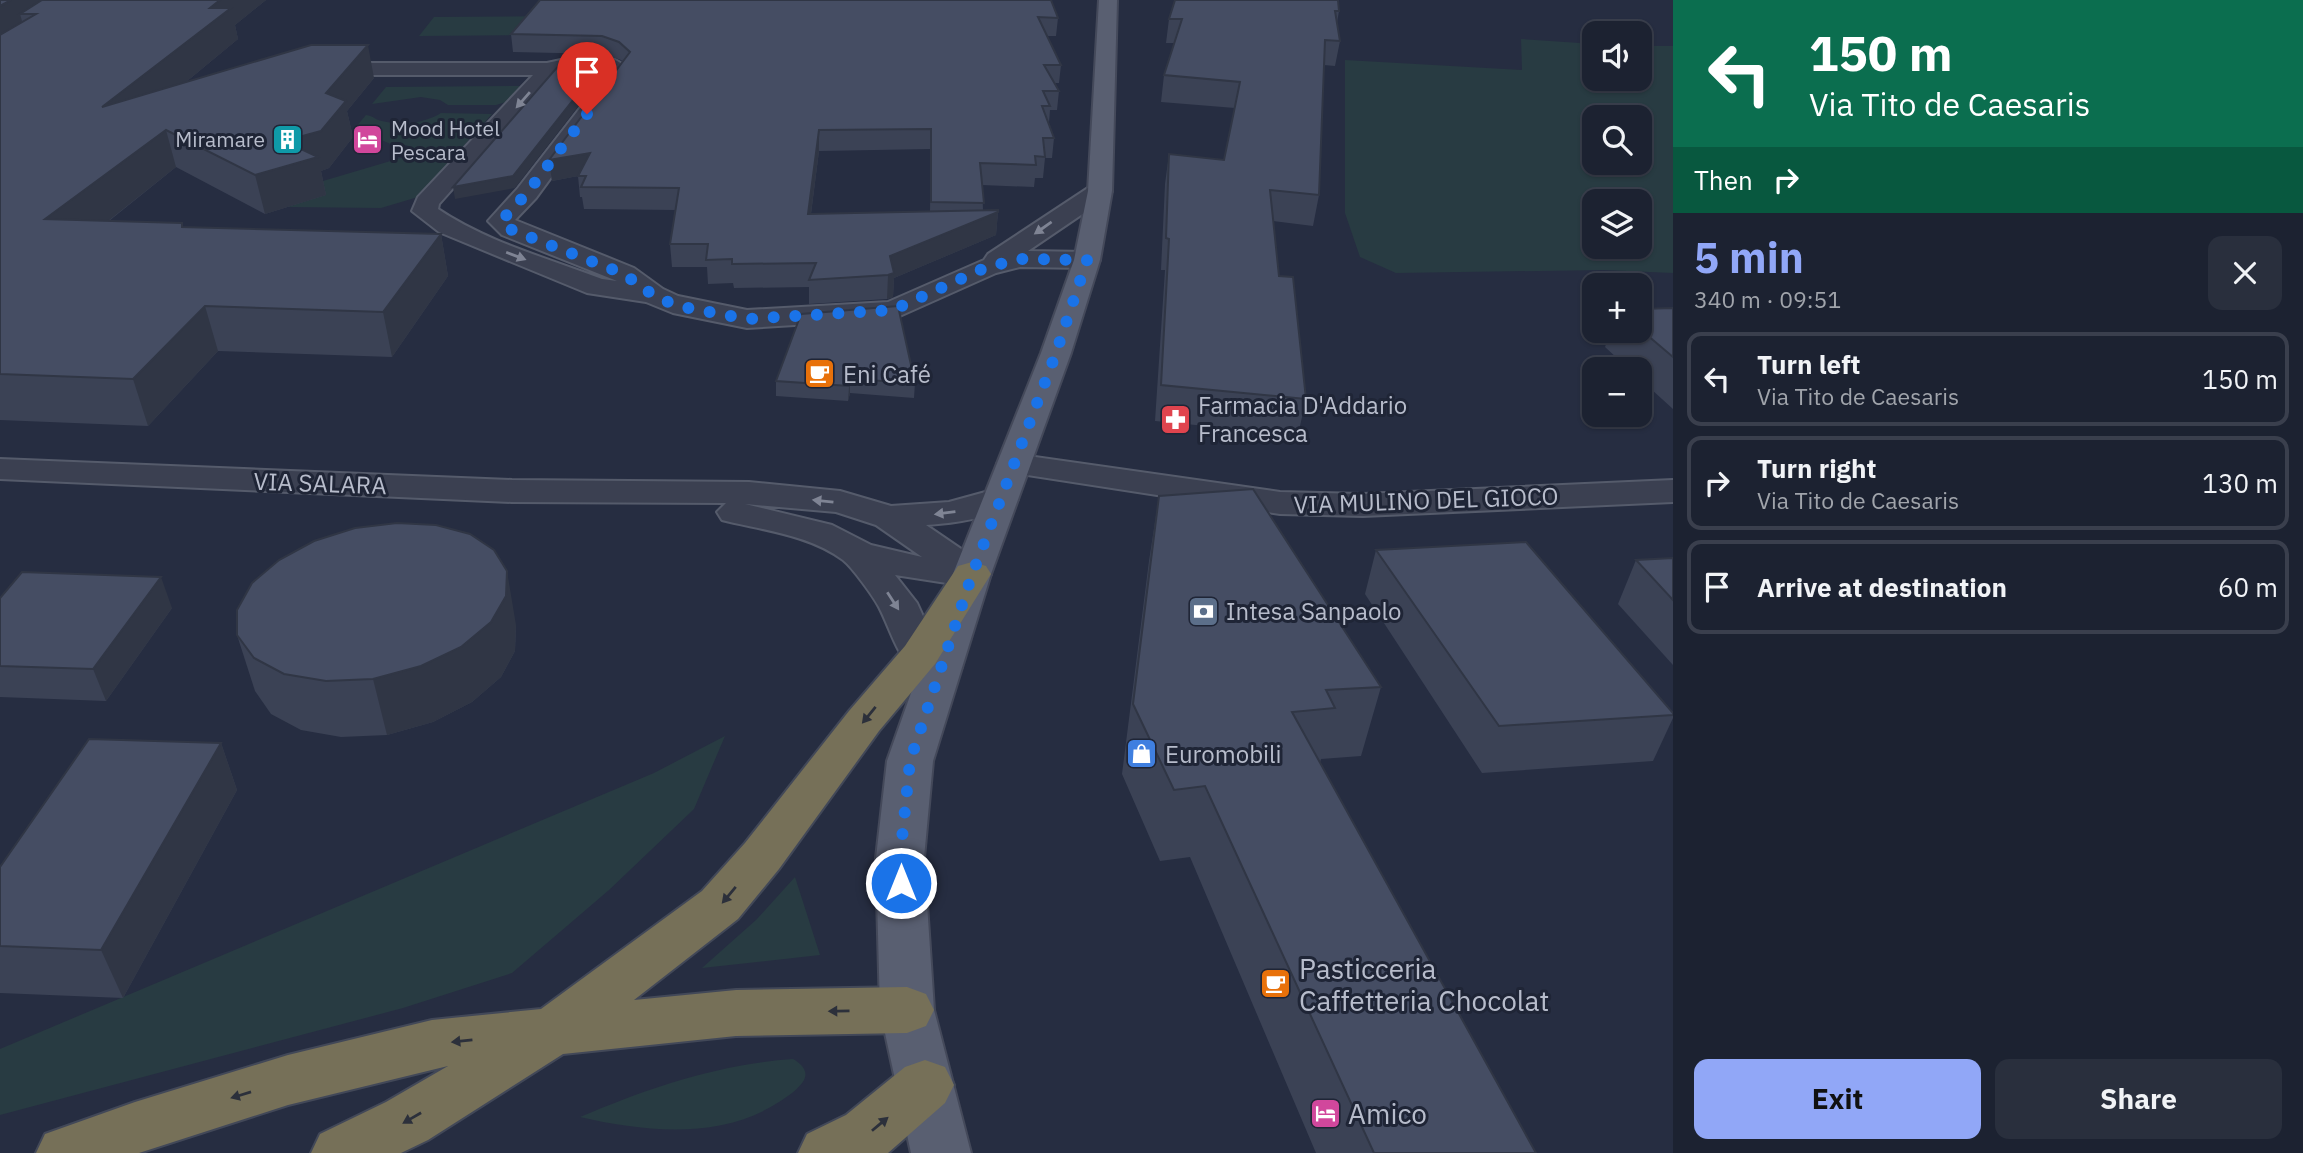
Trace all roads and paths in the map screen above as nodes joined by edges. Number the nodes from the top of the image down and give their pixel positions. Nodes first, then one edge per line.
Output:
1 (1108, 0) edge
2 (550, 69) junction
3 (300, 70) edge
4 (1100, 191) junction
5 (431, 216) junction
6 (513, 218) junction
7 (481, 242) junction
8 (1087, 260) junction
9 (987, 267) junction
10 (653, 295) junction
11 (1014, 464) junction
12 (0, 469) edge
13 (1673, 491) edge
14 (640, 493) junction
15 (1000, 499) junction
16 (889, 517) junction
17 (858, 553) junction
18 (972, 575) junction
19 (930, 661) junction
20 (907, 1010) junction
21 (554, 1031) junction
22 (925, 1085) junction
23 (66, 1153) edge
24 (341, 1153) edge
25 (828, 1153) edge
26 (941, 1153) edge

1 - 4 main road
2 - 3 street
2 -> 5 street
2 - 6 street
4 - 8 main road
4 -> 9 street
5 - 6 street
5 - 7 street
6 - 7 street
6 - 10 street
7 -> 10 street
8 - 9 street
8 - 11 main road
9 - 10 street
11 - 13 street, VIA MULINO DEL GIOCO
11 - 15 main road
12 - 14 street, VIA SALARA
16 -> 14 street, VIA SALARA
14 - 17 street, VIA SALARA
15 -> 16 street, VIA SALARA
15 - 18 main road
16 - 18 street, VIA SALARA
17 - 18 street, VIA SALARA
17 -> 19 street, VIA SALARA
18 - 19 main road
19 - 20 main road
19 -> 21 highway
20 -> 21 highway
20 - 22 main road
21 -> 23 highway
21 -> 24 highway
25 -> 22 highway
22 - 26 main road

